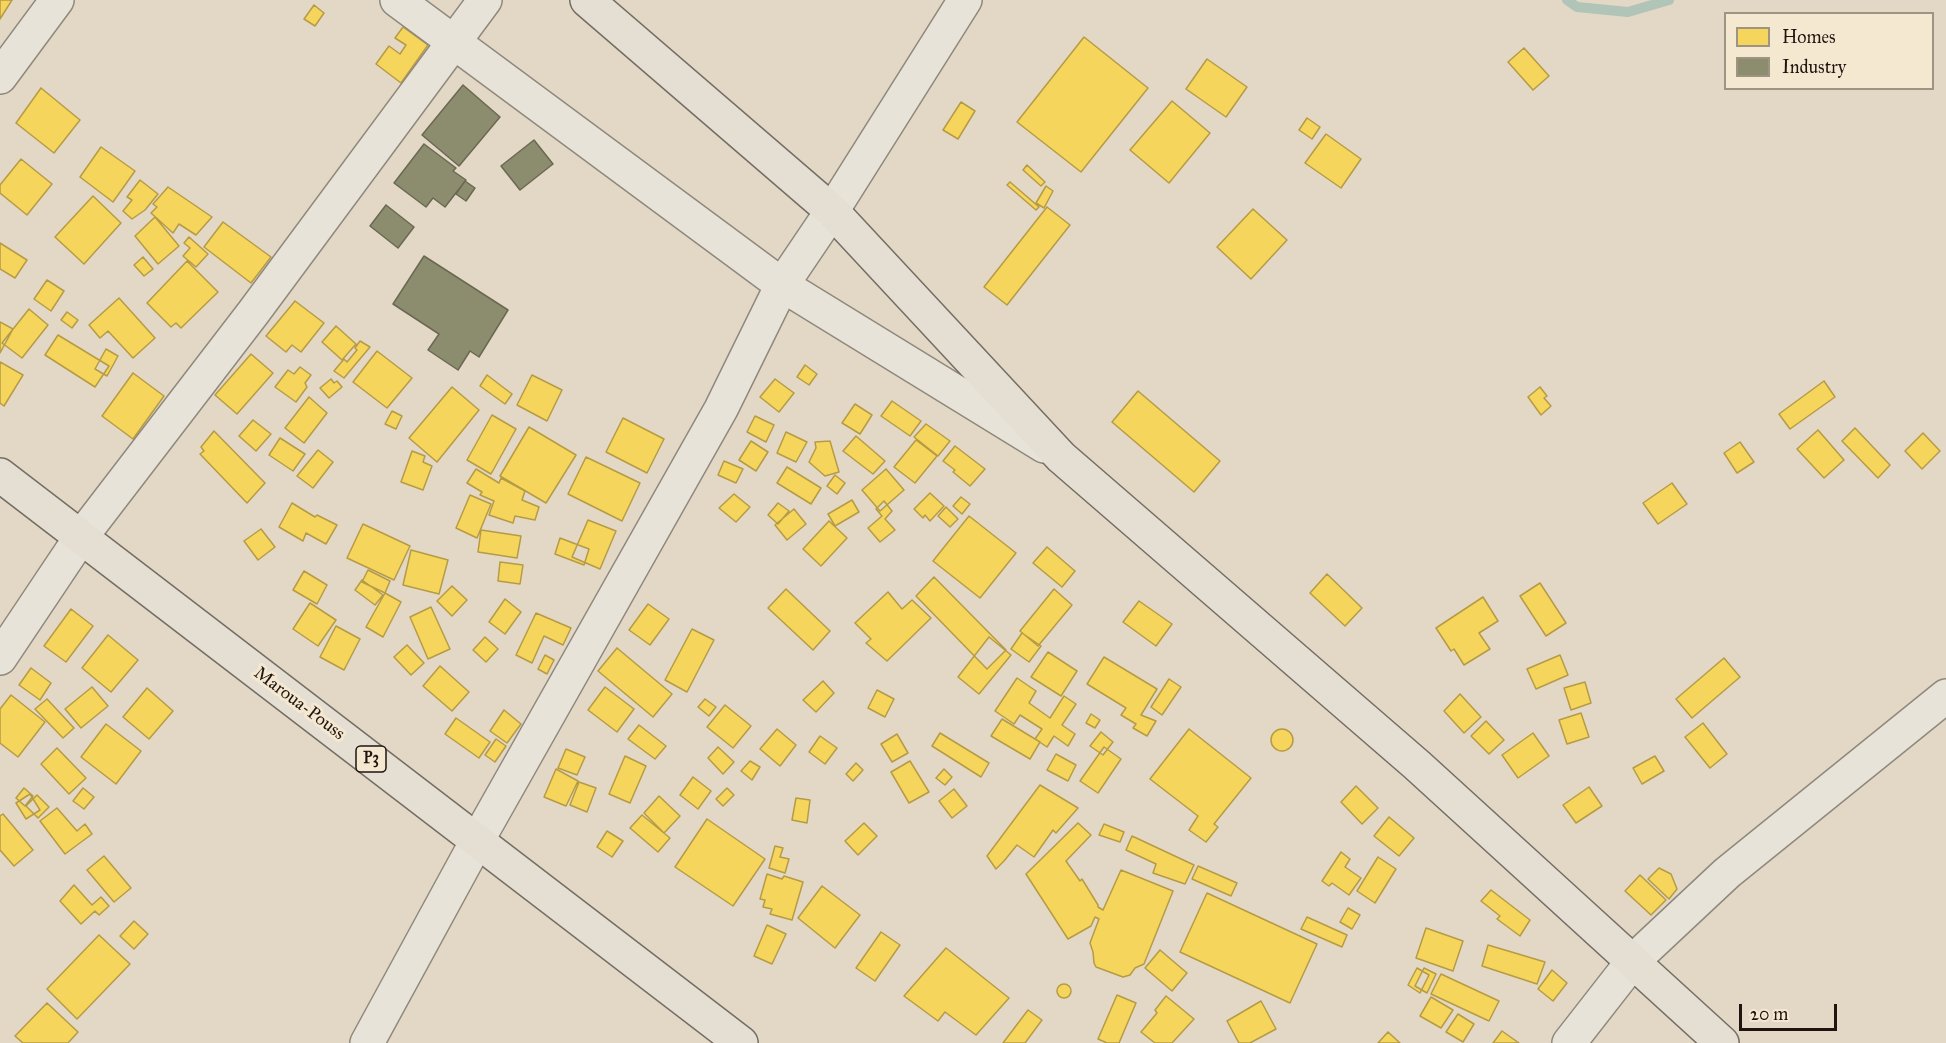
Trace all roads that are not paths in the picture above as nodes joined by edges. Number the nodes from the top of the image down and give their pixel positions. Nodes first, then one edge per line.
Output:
1 (57, 0) edge
2 (397, 0) edge
3 (485, 0) edge
4 (586, 0) edge
5 (965, 0) edge
6 (454, 41) junction
7 (0, 77) edge
8 (832, 211) junction
9 (782, 285) junction
10 (1061, 457) junction
11 (0, 475) edge
12 (81, 537) junction
13 (0, 658) edge
14 (1946, 696) edge
15 (477, 841) junction
16 (1633, 962) junction
17 (367, 1043) edge
18 (741, 1043) edge
19 (1569, 1043) edge
20 (1722, 1043) edge

1 - 7 street
2 - 6 street
3 - 6 street
4 - 8 main road
5 - 8 street
6 - 9 street
6 - 12 street
8 - 9 street
8 - 10 main road
9 - 10 street
9 - 15 street
10 - 16 main road
11 - 12 main road, Maroua-Pouss / P3
12 - 13 street
12 - 15 main road, Maroua-Pouss / P3
14 - 16 street
15 - 17 street
15 - 18 main road, Maroua-Pouss / P3
16 - 19 street
16 - 20 main road

